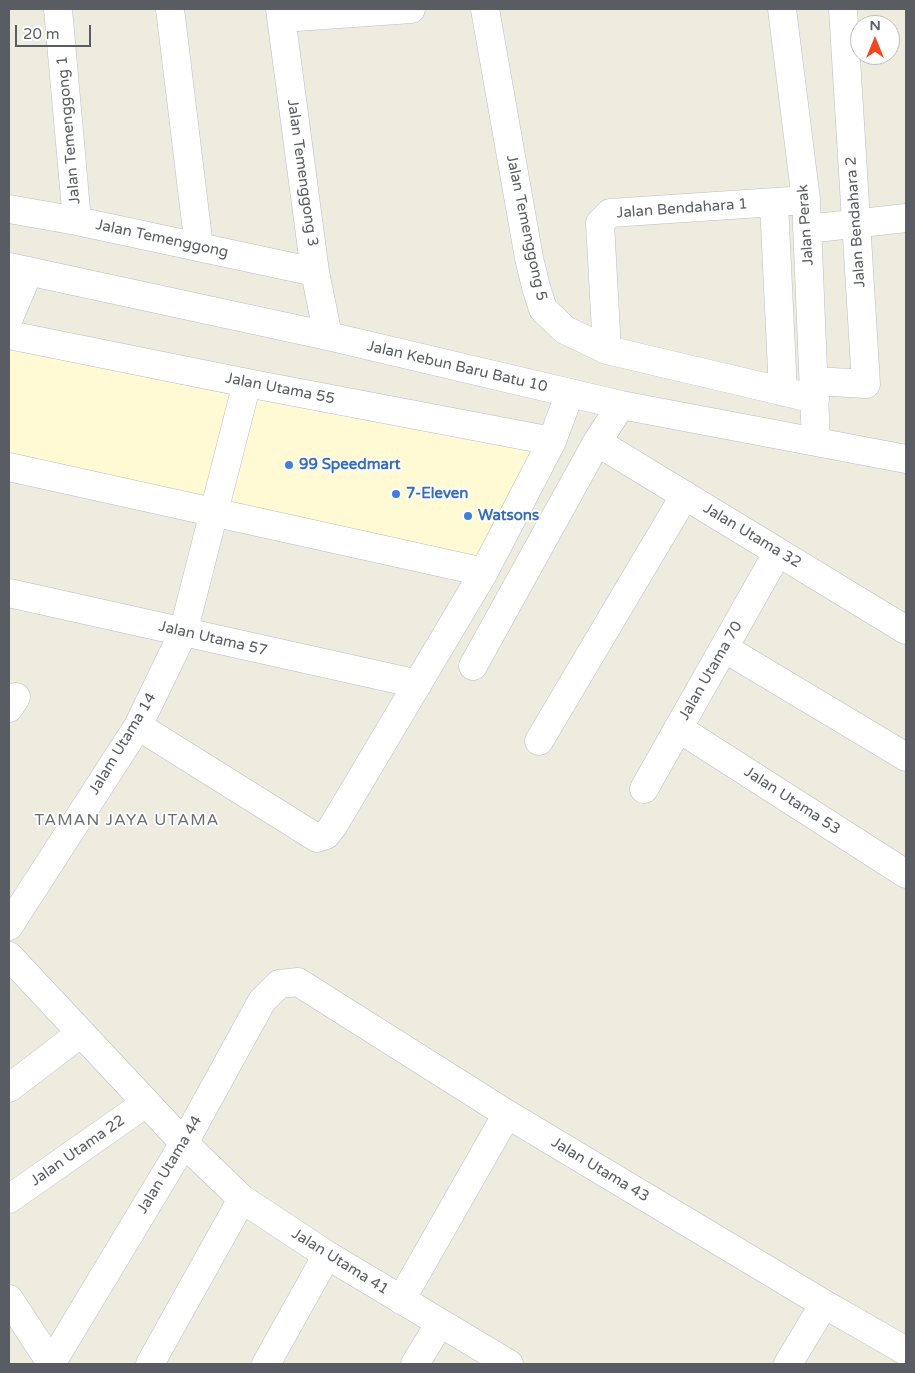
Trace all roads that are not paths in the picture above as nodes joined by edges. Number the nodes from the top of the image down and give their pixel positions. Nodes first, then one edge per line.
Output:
1 (58, 9) edge
2 (170, 9) edge
3 (411, 9) edge
4 (485, 9) edge
5 (782, 9) edge
6 (843, 9) edge
7 (281, 13) edge
8 (806, 200) junction
9 (774, 203) junction
10 (9, 209) edge
11 (906, 218) edge
12 (77, 221) junction
13 (856, 223) junction
14 (807, 229) junction
15 (199, 247) junction
16 (19, 269) edge
17 (315, 272) junction
18 (9, 318) edge
19 (9, 335) edge
20 (328, 336) junction
21 (607, 350) junction
22 (247, 383) junction
23 (815, 390) junction
24 (783, 392) junction
25 (570, 393) junction
26 (621, 404) junction
27 (552, 441) junction
28 (597, 442) junction
29 (816, 442) junction
30 (906, 459) edge
31 (9, 467) edge
32 (685, 496) junction
33 (214, 514) junction
34 (778, 552) junction
35 (484, 572) junction
36 (9, 593) edge
37 (906, 630) edge
38 (183, 633) junction
39 (724, 648) junction
40 (473, 666) dead end
41 (418, 684) junction
42 (138, 726) junction
43 (678, 728) junction
44 (539, 741) dead end
45 (906, 757) edge
46 (644, 789) dead end
47 (906, 874) edge
48 (9, 926) edge
49 (9, 956) edge
50 (298, 982) joint
51 (81, 1033) junction
52 (9, 1088) edge
53 (146, 1103) junction
54 (507, 1114) junction
55 (184, 1143) junction
56 (9, 1199) edge
57 (242, 1199) junction
58 (327, 1255) junction
59 (9, 1300) edge
60 (401, 1300) junction
61 (824, 1304) junction
62 (440, 1323) junction
63 (906, 1351) edge
64 (51, 1364) edge
65 (150, 1364) edge
66 (266, 1364) edge
67 (414, 1364) edge
68 (509, 1364) edge
69 (788, 1364) edge

1 - 12 street, Jalan Temenggong 1
2 - 15 street
3 - 7 street
4 - 21 street, Jalan Temenggong 5
5 - 8 street, Jalan Perak
6 - 13 street, Jalan Bendahara 2
7 - 17 street, Jalan Temenggong 3
8 - 9 street, Jalan Bendahara 1
8 - 14 street, Jalan Perak
9 - 21 street, Jalan Bendahara 1
9 - 24 street
10 - 12 street, Jalan Temenggong
11 - 13 street
12 - 15 street, Jalan Temenggong
13 - 14 street
13 - 23 street, Jalan Bendahara 2
14 - 23 street, Jalan Perak
15 - 17 street, Jalan Temenggong
16 - 18 street
16 - 20 street, Jalan Kebun Baru Batu 10
17 - 20 street, Jalan Temenggong 3
19 - 22 street, Jalan Utama 55
20 - 25 street, Jalan Kebun Baru Batu 10
21 - 24 street, Jalan Temenggong 5
22 - 27 street, Jalan Utama 55
22 - 33 street, Jalam Utama 14
23 - 24 street, Jalan Temenggong 5
23 - 29 street, Jalan Perak
25 - 26 street, Jalan Kebun Baru Batu 10
25 - 27 street
26 - 28 street
26 - 29 street, Jalan Kebun Baru Batu 10
27 - 35 street
28 - 32 street, Jalan Utama 32
28 - 40 street
29 - 30 street, Jalan Kebun Baru Batu 10
31 - 33 street
32 - 34 street, Jalan Utama 32
32 - 44 street
33 - 35 street
33 - 38 street, Jalam Utama 14
34 - 37 street, Jalan Utama 32
34 - 39 street, Jalan Utama 70
35 - 41 street
36 - 38 street, Jalan Utama 57
38 - 41 street, Jalan Utama 57
38 - 42 street, Jalam Utama 14
39 - 43 street, Jalan Utama 70
39 - 45 street
41 - 42 street
42 - 48 street, Jalam Utama 14
43 - 46 street, Jalan Utama 70
43 - 47 street, Jalan Utama 53
49 - 51 street, Jalan Utama 41
50 - 54 street, Jalan Utama 43
50 - 55 street, Jalan Utama 44
51 - 52 street
51 - 53 street, Jalan Utama 41
53 - 55 street, Jalan Utama 41
53 - 56 street, Jalan Utama 22
54 - 60 street
54 - 61 street, Jalan Utama 43
55 - 57 street, Jalan Utama 41
55 - 64 street, Jalan Utama 44
57 - 58 street, Jalan Utama 41
57 - 65 street
58 - 60 street, Jalan Utama 41
58 - 66 street
59 - 64 street
60 - 62 street, Jalan Utama 41
61 - 63 street, Jalan Utama 43
61 - 69 street
62 - 67 street
62 - 68 street, Jalan Utama 41

